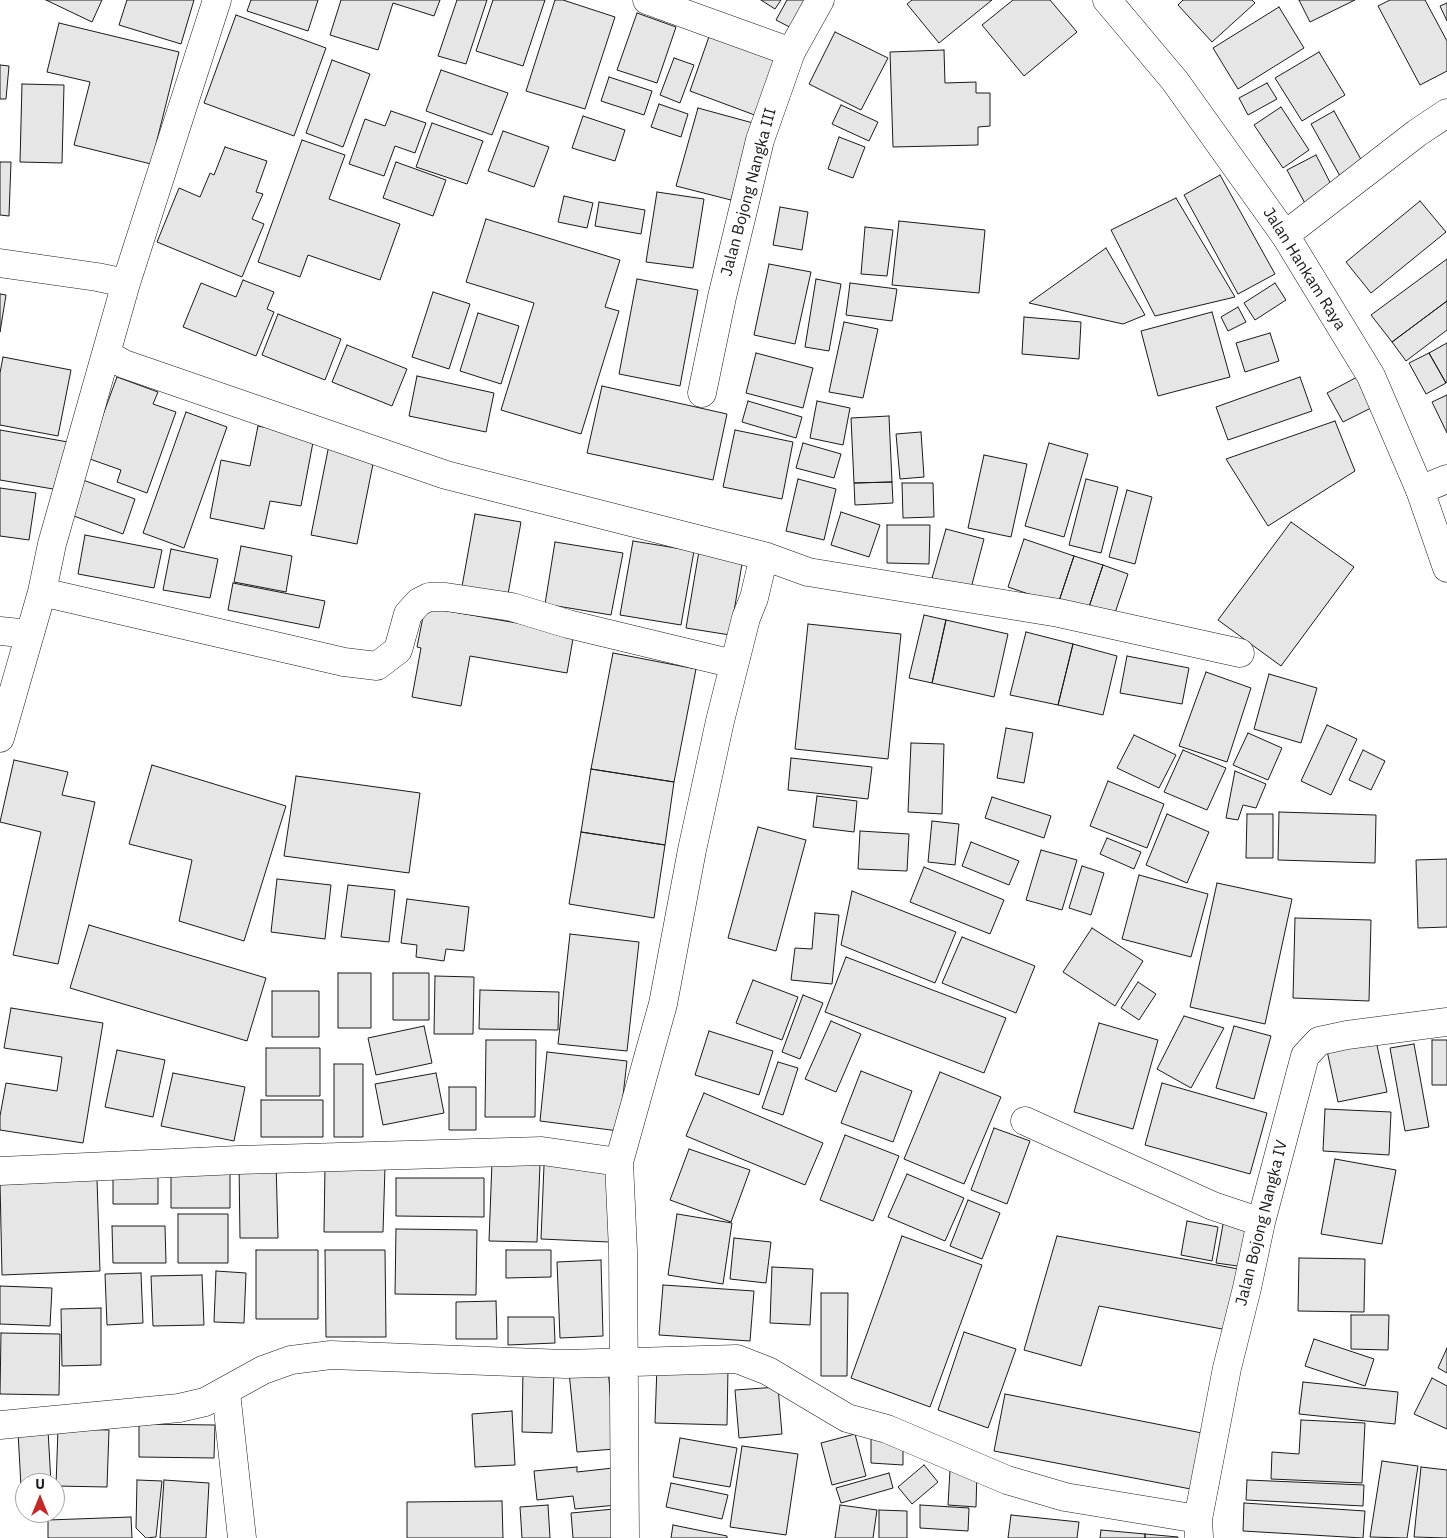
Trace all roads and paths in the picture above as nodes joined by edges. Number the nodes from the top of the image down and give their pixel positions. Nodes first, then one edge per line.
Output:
1 (217, 0) edge
2 (647, 0) edge
3 (820, 0) edge
4 (1107, 0) edge
5 (791, 52) junction
6 (1447, 113) edge
7 (1286, 235) junction
8 (0, 263) edge
9 (126, 284) junction
10 (106, 354) junction
11 (702, 393) dead end
12 (1447, 479) edge
13 (1420, 490) junction
14 (764, 556) junction
15 (1447, 568) edge
16 (42, 592) junction
17 (0, 631) edge
18 (30, 634) junction
19 (1240, 653) dead end
20 (734, 664) junction
21 (0, 738) edge
22 (1447, 1022) edge
23 (1025, 1121) dead end
24 (619, 1162) junction
25 (0, 1171) edge
26 (1261, 1222) junction
27 (623, 1362) junction
28 (226, 1392) junction
29 (0, 1425) edge
30 (1199, 1529) edge
31 (242, 1538) edge
32 (625, 1538) edge

1 - 9 street
2 - 5 street
3 - 5 street, Jalan Bojong Nangka III
4 - 7 street, Jalan Hankam Raya
5 - 11 street, Jalan Bojong Nangka III
6 - 7 street
7 - 13 street, Jalan Hankam Raya
8 - 9 street
9 - 10 street
10 - 14 street
10 - 16 street
12 - 13 street
13 - 15 street, Jalan Hankam Raya
14 - 19 street
14 - 20 street
16 - 18 street
16 - 20 street
17 - 18 street
18 - 21 street
20 - 24 street
22 - 26 street, Jalan Bojong Nangka IV
23 - 26 street
24 - 25 street
24 - 27 street
26 - 30 street, Jalan Bojong Nangka IV
27 - 28 street
27 - 30 street
27 - 32 street
28 - 29 street
28 - 31 street

